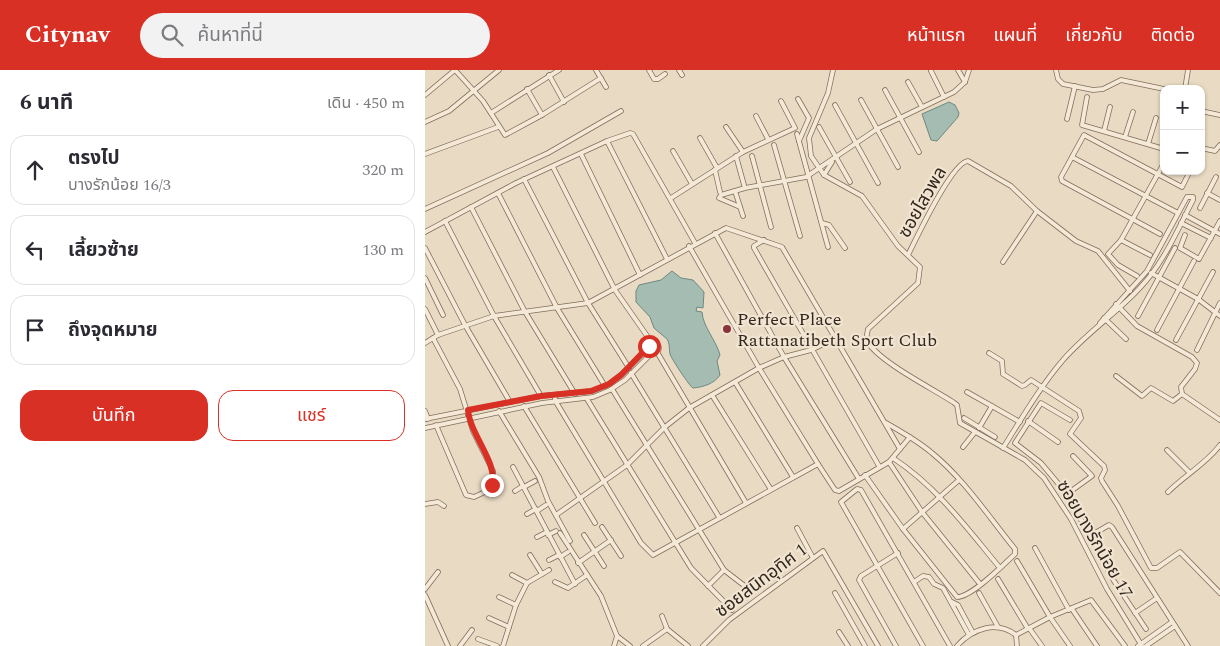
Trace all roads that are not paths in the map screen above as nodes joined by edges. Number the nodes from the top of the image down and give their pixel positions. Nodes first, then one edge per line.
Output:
1 (455, 70) edge
2 (499, 70) edge
3 (559, 70) edge
4 (596, 70) edge
5 (649, 70) edge
6 (679, 70) edge
7 (833, 70) edge
8 (958, 70) edge
9 (969, 70) edge
10 (1055, 70) edge
11 (1188, 70) edge
12 (931, 71) edge
13 (665, 74) dead end
14 (549, 75) junction
15 (681, 75) dead end
16 (601, 78) junction
17 (907, 82) dead end
18 (965, 82) junction
19 (1186, 85) edge
20 (1075, 86) junction
21 (606, 87) dead end
22 (1160, 88) edge
23 (527, 89) junction
24 (885, 90) dead end
25 (474, 91) junction
26 (425, 95) edge
27 (944, 97) junction
28 (1087, 97) dead end
29 (798, 99) dead end
30 (861, 100) dead end
31 (781, 101) dead end
32 (564, 102) junction
33 (835, 105) dead end
34 (1110, 107) dead end
35 (922, 108) junction
36 (621, 111) dead end
37 (1133, 112) dead end
38 (1205, 112) edge
39 (491, 113) junction
40 (1220, 114) edge
41 (542, 115) junction
42 (756, 116) dead end
43 (900, 118) junction
44 (1156, 118) dead end
45 (1067, 119) dead end
46 (425, 122) edge
47 (498, 126) junction
48 (726, 127) dead end
49 (819, 128) dead end
50 (877, 130) junction
51 (1104, 131) junction
52 (797, 134) dead end
53 (1125, 137) junction
54 (700, 138) dead end
55 (768, 139) junction
56 (607, 141) junction
57 (799, 141) junction
58 (857, 144) junction
59 (1148, 144) junction
60 (774, 145) dead end
61 (1220, 145) edge
62 (1160, 148) edge
63 (1205, 149) edge
64 (673, 151) dead end
65 (743, 152) junction
66 (919, 152) dead end
67 (425, 154) edge
68 (581, 154) junction
69 (737, 156) junction
70 (752, 156) dead end
71 (1072, 157) junction
72 (835, 160) junction
73 (553, 167) junction
74 (898, 167) dead end
75 (817, 168) junction
76 (716, 169) junction
77 (1160, 169) edge
78 (1157, 174) junction
79 (823, 175) junction
80 (1188, 175) edge
81 (809, 176) junction
82 (1216, 177) dead end
83 (525, 179) junction
84 (785, 182) junction
85 (850, 182) dead end
86 (878, 183) dead end
87 (691, 184) junction
88 (744, 185) dead end
89 (761, 186) junction
90 (735, 191) junction
91 (720, 192) dead end
92 (498, 193) junction
93 (1207, 193) junction
94 (1146, 196) junction
95 (671, 198) junction
96 (1220, 200) edge
97 (471, 207) junction
98 (740, 207) junction
99 (1200, 208) dead end
100 (425, 209) edge
101 (1037, 211) junction
102 (1178, 213) junction
103 (1185, 215) junction
104 (743, 216) dead end
105 (1133, 220) junction
106 (445, 221) junction
107 (1220, 221) edge
108 (822, 223) junction
109 (1181, 223) junction
110 (771, 227) dead end
111 (1215, 231) junction
112 (425, 232) edge
113 (715, 233) junction
114 (1160, 234) dead end
115 (1220, 234) edge
116 (800, 236) dead end
117 (1185, 236) dead end
118 (1211, 238) junction
119 (765, 240) junction
120 (1121, 240) junction
121 (695, 243) junction
122 (689, 246) junction
123 (829, 247) dead end
124 (425, 248) edge
125 (845, 248) dead end
126 (1175, 248) dead end
127 (908, 254) junction
128 (1150, 255) dead end
129 (667, 259) junction
130 (1194, 261) dead end
131 (1003, 262) dead end
132 (1147, 271) junction
133 (1213, 272) dead end
134 (1152, 274) junction
135 (640, 275) junction
136 (1137, 276) dead end
137 (425, 278) edge
138 (1159, 278) junction
139 (1179, 289) junction
140 (615, 290) junction
141 (1130, 291) junction
142 (1134, 294) junction
143 (1198, 299) junction
144 (588, 303) junction
145 (1220, 303) edge
146 (1116, 304) junction
147 (557, 308) junction
148 (1120, 309) junction
149 (425, 310) edge
150 (524, 310) junction
151 (1215, 312) junction
152 (443, 315) dead end
153 (494, 316) junction
154 (1138, 316) dead end
155 (1220, 316) edge
156 (1105, 319) junction
157 (465, 325) junction
158 (1157, 330) dead end
159 (438, 335) junction
160 (433, 338) junction
161 (834, 339) junction
162 (1126, 339) dead end
163 (1176, 340) dead end
164 (425, 343) edge
165 (650, 346) junction
166 (811, 350) junction
167 (1197, 350) dead end
168 (655, 352) junction
169 (989, 353) dead end
170 (784, 357) junction
171 (629, 368) junction
172 (759, 368) junction
173 (631, 373) junction
174 (1116, 376) dead end
175 (735, 382) junction
176 (605, 386) junction
177 (1043, 388) junction
178 (612, 389) junction
179 (967, 392) dead end
180 (575, 394) junction
181 (1182, 394) junction
182 (554, 395) junction
183 (712, 395) junction
184 (541, 396) junction
185 (587, 399) junction
186 (510, 402) junction
187 (556, 402) junction
188 (524, 406) junction
189 (993, 406) junction
190 (689, 408) junction
191 (468, 410) junction
192 (425, 411) edge
193 (499, 411) junction
194 (469, 418) junction
195 (964, 418) dead end
196 (426, 419) edge
197 (1070, 420) dead end
198 (1220, 420) edge
199 (884, 422) junction
200 (1020, 422) junction
201 (1028, 422) junction
202 (436, 425) junction
203 (425, 428) edge
204 (665, 428) junction
205 (979, 428) junction
206 (975, 432) junction
207 (910, 437) junction
208 (995, 437) dead end
209 (1058, 442) dead end
210 (1220, 444) edge
211 (646, 446) junction
212 (963, 447) dead end
213 (1003, 448) junction
214 (901, 449) junction
215 (1167, 450) dead end
216 (1073, 456) dead end
217 (893, 458) junction
218 (889, 462) junction
219 (818, 464) junction
220 (627, 465) junction
221 (879, 466) junction
222 (513, 467) dead end
223 (1189, 472) junction
224 (865, 475) junction
225 (793, 477) junction
226 (859, 479) junction
227 (959, 480) junction
228 (535, 482) dead end
229 (604, 482) junction
230 (523, 487) junction
231 (770, 488) junction
232 (515, 491) dead end
233 (1167, 492) dead end
234 (1067, 494) junction
235 (941, 496) junction
236 (580, 499) junction
237 (746, 503) junction
238 (425, 504) edge
239 (547, 505) dead end
240 (444, 506) dead end
241 (536, 510) junction
242 (922, 512) junction
243 (527, 514) dead end
244 (556, 515) junction
245 (719, 518) junction
246 (595, 523) dead end
247 (602, 526) dead end
248 (797, 528) dead end
249 (698, 529) junction
250 (903, 529) junction
251 (547, 534) junction
252 (584, 536) dead end
253 (1090, 536) junction
254 (537, 537) dead end
255 (611, 540) junction
256 (571, 541) dead end
257 (675, 543) junction
258 (1035, 548) dead end
259 (595, 551) junction
260 (567, 552) dead end
261 (898, 553) junction
262 (530, 555) dead end
263 (559, 556) junction
264 (621, 556) dead end
265 (813, 558) junction
266 (549, 560) dead end
267 (1017, 561) dead end
268 (578, 563) junction
269 (604, 566) dead end
270 (877, 566) junction
271 (1000, 568) junction
272 (549, 570) dead end
273 (725, 570) junction
274 (438, 572) dead end
275 (542, 574) junction
276 (512, 575) dead end
277 (587, 576) junction
278 (998, 578) dead end
279 (555, 582) dead end
280 (914, 582) junction
281 (527, 584) junction
282 (575, 584) junction
283 (980, 584) junction
284 (708, 586) junction
285 (425, 589) edge
286 (750, 590) dead end
287 (835, 593) dead end
288 (979, 593) dead end
289 (1220, 593) edge
290 (425, 595) edge
291 (499, 597) dead end
292 (1157, 598) junction
293 (516, 605) junction
294 (732, 610) dead end
295 (1070, 610) junction
296 (1135, 613) junction
297 (662, 616) dead end
298 (489, 618) dead end
299 (1050, 618) junction
300 (1173, 624) junction
301 (509, 627) junction
302 (998, 627) junction
303 (667, 628) junction
304 (1029, 629) junction
305 (1146, 629) dead end
306 (472, 630) dead end
307 (839, 632) dead end
308 (971, 634) junction
309 (617, 636) junction
310 (1016, 636) junction
311 (478, 639) dead end
312 (1140, 645) edge
313 (448, 646) edge
314 (460, 646) edge
315 (495, 646) edge
316 (503, 646) edge
317 (614, 646) edge
318 (630, 646) edge
319 (643, 646) edge
320 (688, 646) edge
321 (703, 646) edge
322 (848, 646) edge
323 (865, 646) edge
324 (878, 646) edge
325 (896, 646) edge
326 (923, 646) edge
327 (950, 646) edge
328 (957, 646) edge
329 (1017, 646) edge
330 (1042, 646) edge
331 (1070, 646) edge
332 (1097, 646) edge
333 (1125, 646) edge
334 (1146, 646) edge
335 (1188, 646) edge

1 - 25 street
1 - 26 street
2 - 25 street
3 - 14 street
4 - 16 street
5 - 13 street
6 - 15 street
7 - 75 street, ซอยบางรักน้อย 17
8 - 18 street
9 - 18 street
10 - 20 street
11 - 19 street
12 - 27 street
14 - 23 street
14 - 32 street
16 - 21 street
16 - 32 street
17 - 35 street
18 - 27 street
20 - 22 street
20 - 45 street
23 - 39 street
23 - 41 street
24 - 43 street
25 - 39 street
25 - 46 street
27 - 35 street
28 - 51 street
29 - 57 street
30 - 50 street
31 - 55 street
32 - 41 street
33 - 58 street
34 - 51 street
35 - 43 street
36 - 100 street
37 - 53 street
38 - 40 street
39 - 47 street
41 - 47 street
42 - 55 street
43 - 50 street
43 - 66 street
44 - 59 street
47 - 67 street
48 - 65 street
49 - 72 street
50 - 58 street
50 - 74 street
51 - 53 street
52 - 57 street
53 - 59 street
54 - 76 street
55 - 65 street
56 - 68 street
56 - 95 street
56 - 129 street
57 - 81 street
58 - 72 street
58 - 86 street
59 - 62 street
60 - 84 street
61 - 63 street
64 - 87 street
65 - 69 street
68 - 73 street
68 - 135 street
69 - 76 street
69 - 88 street
70 - 89 street
71 - 78 street
71 - 94 street
71 - 105 street
72 - 75 street
72 - 79 street
72 - 85 street
73 - 83 street
73 - 140 street
75 - 79 street, ซอยบางรักน้อย 17
75 - 81 street
76 - 87 street
76 - 91 street
77 - 78 street
78 - 80 street
78 - 94 street
79 - 127 street, ซอยบางรักน้อย 17
81 - 84 street
81 - 108 street
82 - 93 street
83 - 92 street
83 - 144 street
84 - 89 street
84 - 116 street
87 - 95 street
89 - 90 street
89 - 110 street
90 - 98 street
90 - 98 street
92 - 97 street
92 - 147 street
93 - 96 street
93 - 99 street
94 - 102 street
94 - 105 street
95 - 121 street
97 - 106 street
97 - 150 street
98 - 104 street
101 - 127 street, ซอยไสวพล
101 - 131 street
101 - 141 street
102 - 103 street
102 - 132 street
103 - 109 street
103 - 111 street
105 - 114 street
105 - 120 street
106 - 112 street
106 - 153 street
107 - 111 street
108 - 123 street
108 - 125 street
109 - 118 street
109 - 134 street
111 - 115 street
111 - 118 street
113 - 119 street
113 - 121 street
113 - 170 street
117 - 118 street
119 - 161 street
119 - 166 street
120 - 128 street
120 - 136 street
121 - 122 street
122 - 129 street
122 - 172 street
124 - 157 street
126 - 138 street
127 - 206 street, ซอยบางรักน้อย 17
129 - 135 street
130 - 139 street
132 - 134 street
132 - 141 street
133 - 143 street
134 - 138 street
134 - 142 street
135 - 140 street
137 - 152 street
138 - 139 street
138 - 154 street
139 - 143 street
139 - 158 street
140 - 144 street
140 - 165 street
141 - 142 street
141 - 146 street
142 - 148 street
143 - 151 street
143 - 163 street
144 - 147 street
144 - 171 street
145 - 151 street
146 - 148 street
146 - 156 street
147 - 150 street
147 - 176 street
148 - 156 street
148 - 181 street
149 - 159 street
150 - 153 street
150 - 180 street
151 - 155 street
151 - 167 street
153 - 157 street
153 - 184 street
156 - 162 street
156 - 177 street
157 - 159 street
157 - 186 street
159 - 160 street
160 - 164 street
160 - 191 street
161 - 166 street
161 - 199 street
165 - 168 street
165 - 168 street
165 - 171 street
166 - 170 street
166 - 221 street
168 - 173 street
168 - 190 street
169 - 177 street
170 - 172 street
170 - 226 street
171 - 176 street
172 - 175 street
172 - 219 street
173 - 178 street
173 - 204 street
174 - 181 street
175 - 183 street
175 - 225 street
176 - 180 street
177 - 200 street
177 - 289 street
178 - 185 street
178 - 211 street
179 - 189 street
180 - 182 street
181 - 198 street
182 - 184 street
182 - 187 street
183 - 190 street
183 - 231 street
184 - 186 street
185 - 187 street
185 - 220 street
186 - 191 street
187 - 188 street
187 - 229 street
188 - 193 street
188 - 236 street
189 - 200 street
189 - 205 street
190 - 204 street
190 - 237 street
191 - 194 street
191 - 196 street
192 - 196 street
193 - 194 street
193 - 244 street
194 - 202 street
194 - 202 street
195 - 205 street
197 - 201 street
199 - 207 street
199 - 214 street
200 - 213 street
201 - 209 street
201 - 234 street
202 - 203 street
204 - 211 street
204 - 245 street
205 - 208 street
206 - 212 street
206 - 213 street, ซอยบางรักน้อย 17
207 - 214 street
207 - 227 street
210 - 223 street
211 - 220 street
211 - 249 street
213 - 312 street, ซอยบางรักน้อย 17
214 - 217 street
215 - 223 street
216 - 234 street
217 - 218 street
217 - 235 street
218 - 221 street
218 - 242 street
219 - 225 street
219 - 226 street
220 - 229 street
220 - 257 street
221 - 224 street
222 - 230 street
223 - 233 street
224 - 226 street
224 - 250 street
225 - 231 street
227 - 235 street
227 - 271 street
228 - 230 street
229 - 236 street
229 - 257 street
230 - 232 street
230 - 241 street
231 - 237 street
234 - 253 street
235 - 242 street
235 - 271 street
236 - 244 street
236 - 246 street
237 - 245 street
238 - 240 street
239 - 241 street
241 - 243 street
241 - 251 street
242 - 250 street
242 - 283 street
244 - 256 street
245 - 249 street
247 - 255 street
248 - 265 street
249 - 257 street
249 - 273 street
250 - 283 street
251 - 254 street
251 - 263 street
251 - 268 street
252 - 259 street
253 - 292 street
253 - 296 street
255 - 259 street
255 - 264 street
257 - 284 street
258 - 295 street
259 - 268 street
259 - 269 street
260 - 263 street
261 - 270 street
261 - 270 street
261 - 280 street
262 - 275 street
263 - 266 street
263 - 282 street
265 - 321 street, ซอยสนิทอุทิศ 1
265 - 324 street, ซอยสนิทอุทิศ 1
267 - 299 street
268 - 277 street
270 - 325 street
270 - 326 street
271 - 283 street
272 - 275 street
273 - 284 street
273 - 286 street
274 - 285 street
275 - 281 street
276 - 281 street
277 - 282 street
277 - 309 street
278 - 304 street
279 - 282 street
280 - 308 street
280 - 327 street
281 - 293 street
284 - 294 street
287 - 323 street
288 - 302 street
290 - 313 street
291 - 293 street
292 - 296 street
292 - 300 street
293 - 301 street
295 - 299 street
295 - 332 street
295 - 333 street
296 - 305 street
297 - 303 street
298 - 301 street
299 - 304 street
299 - 331 street
300 - 312 street
300 - 334 street
300 - 335 street
301 - 316 street
302 - 308 street
302 - 310 street
303 - 319 street
303 - 320 street
304 - 310 street
304 - 330 street
306 - 314 street
307 - 322 street
308 - 328 street
309 - 317 street
309 - 318 street
310 - 329 street
311 - 315 street

